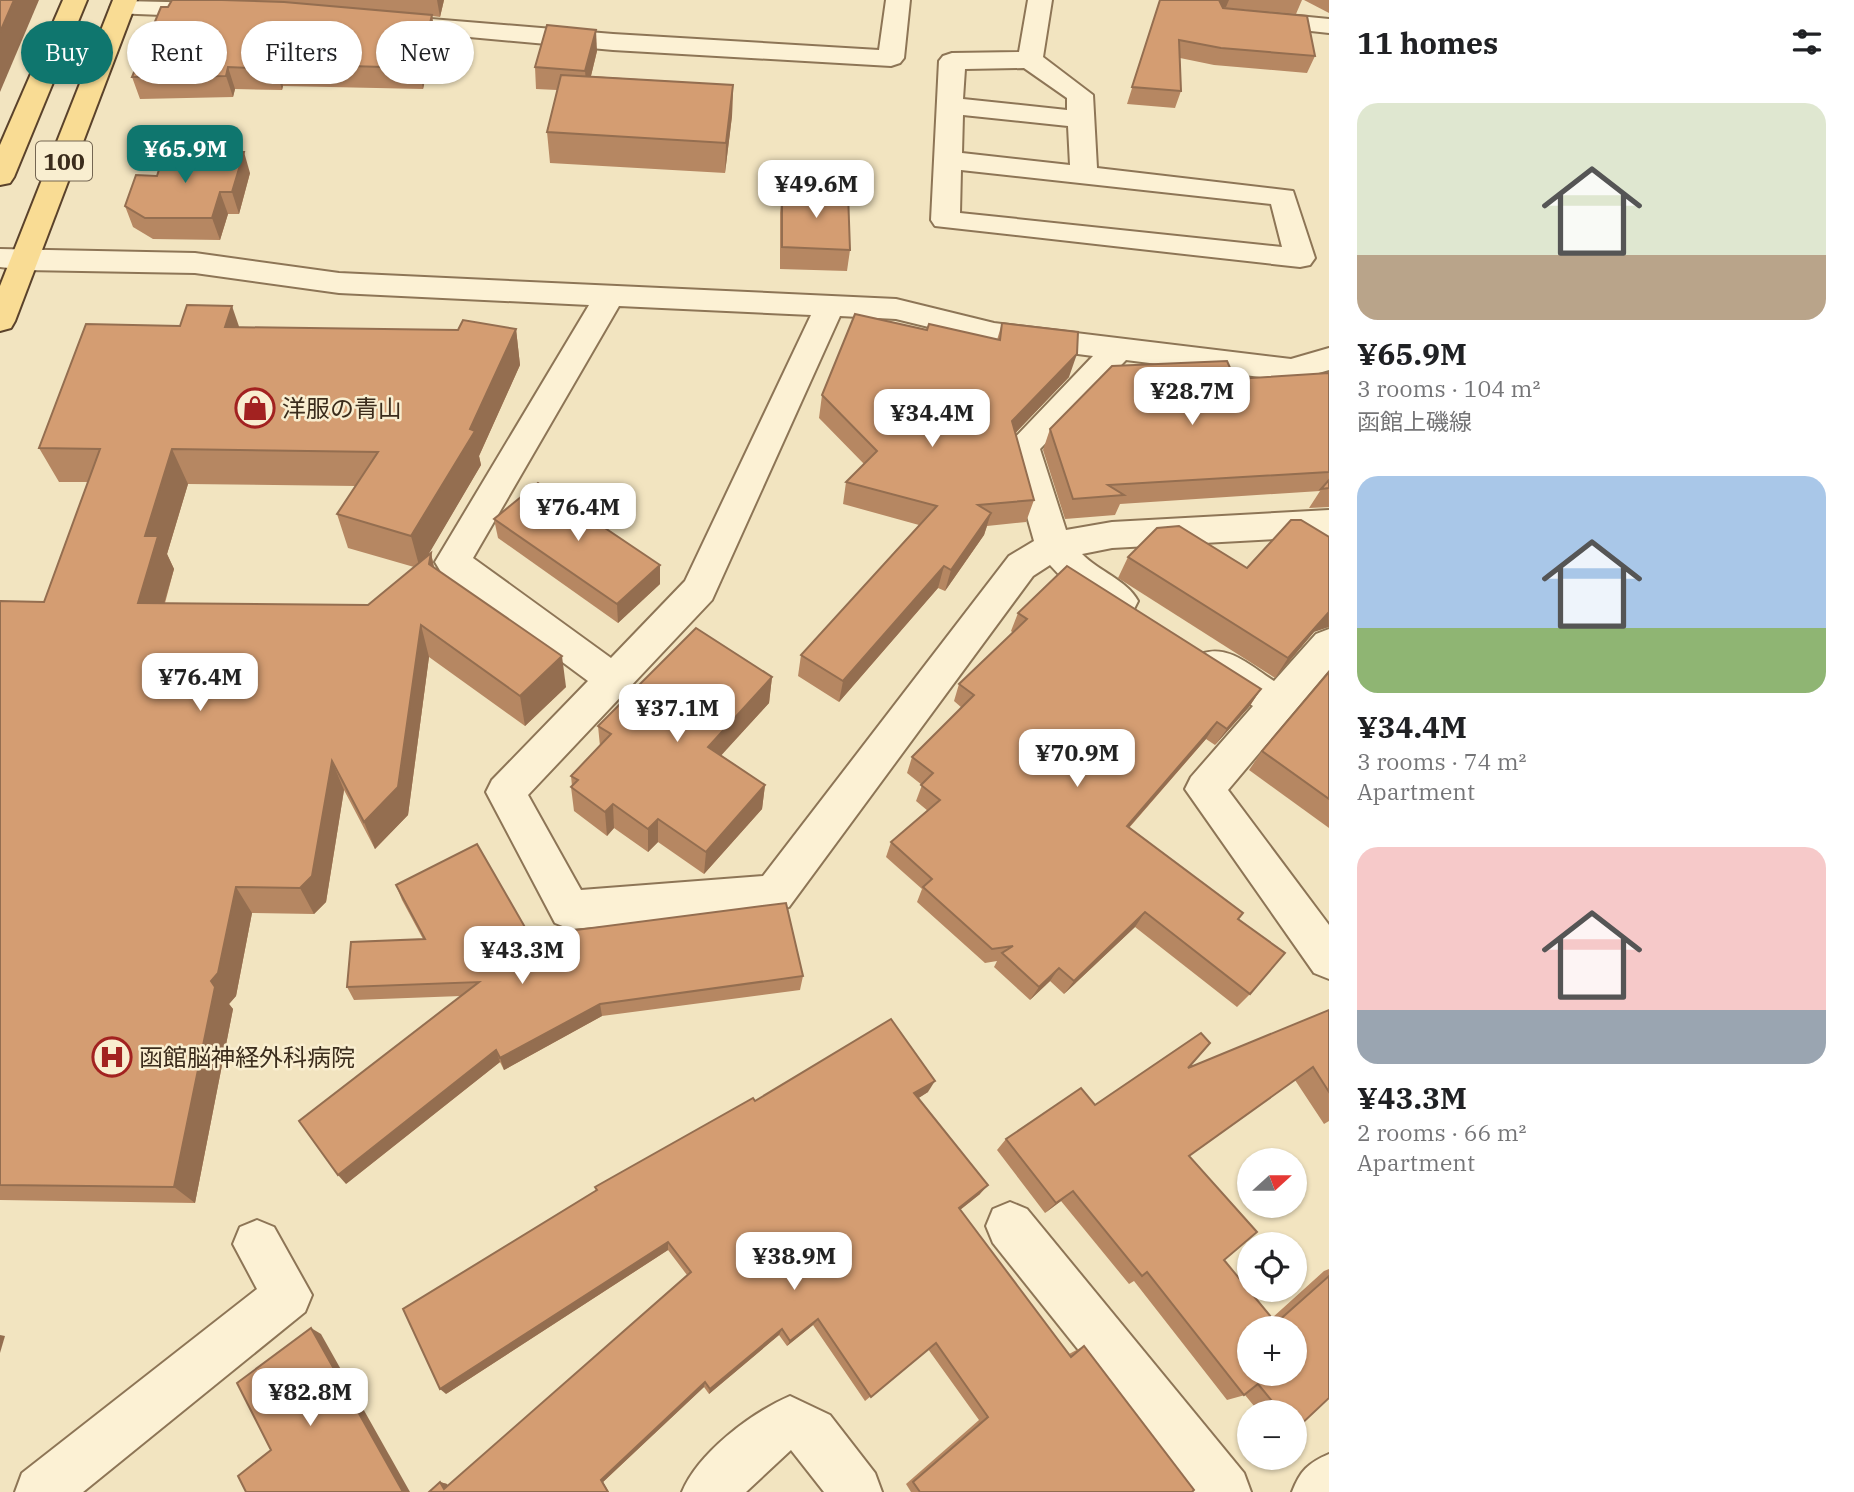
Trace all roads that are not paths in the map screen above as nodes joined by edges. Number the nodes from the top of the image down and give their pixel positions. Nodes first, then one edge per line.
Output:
1 (75, 0) edge
2 (898, 0) edge
3 (1040, 0) edge
4 (123, 4) edge
5 (238, 12) edge
6 (1226, 17) edge
7 (357, 20) edge
8 (1329, 26) edge
9 (1030, 60) junction
10 (951, 106) junction
11 (1082, 119) junction
12 (948, 160) junction
13 (1084, 175) junction
14 (0, 177) edge
15 (13, 260) edge
16 (609, 297) junction
17 (829, 308) junction
18 (0, 321) edge
19 (1118, 349) junction
20 (1329, 359) edge
21 (1329, 523) edge
22 (1053, 546) junction
23 (1149, 620) edge
24 (1329, 644) edge
25 (1196, 650) edge
26 (615, 681) junction
27 (1278, 703) junction
28 (1329, 960) edge
29 (1010, 1226) dead end
30 (257, 1244) dead end
31 (1329, 1480) edge
32 (41, 1492) edge
33 (708, 1492) edge
34 (856, 1492) edge
35 (1225, 1492) edge
36 (1318, 1492) edge

1 - 14 main road, 100
2 - 7 street
3 - 9 street
4 - 5 street
4 - 15 main road, 100
6 - 8 street
9 - 10 street
9 - 11 street
10 - 11 street
10 - 12 street
11 - 13 street
12 - 13 street
12 - 13 street
15 - 16 street
15 - 18 main road, 100
16 - 17 street
16 - 26 street
17 - 19 street
17 - 26 street
19 - 20 street
19 - 22 street
21 - 22 street
22 - 23 street
22 - 26 street
24 - 27 street
25 - 27 street
27 - 28 street
29 - 35 street
30 - 32 street
31 - 36 street
33 - 34 street

